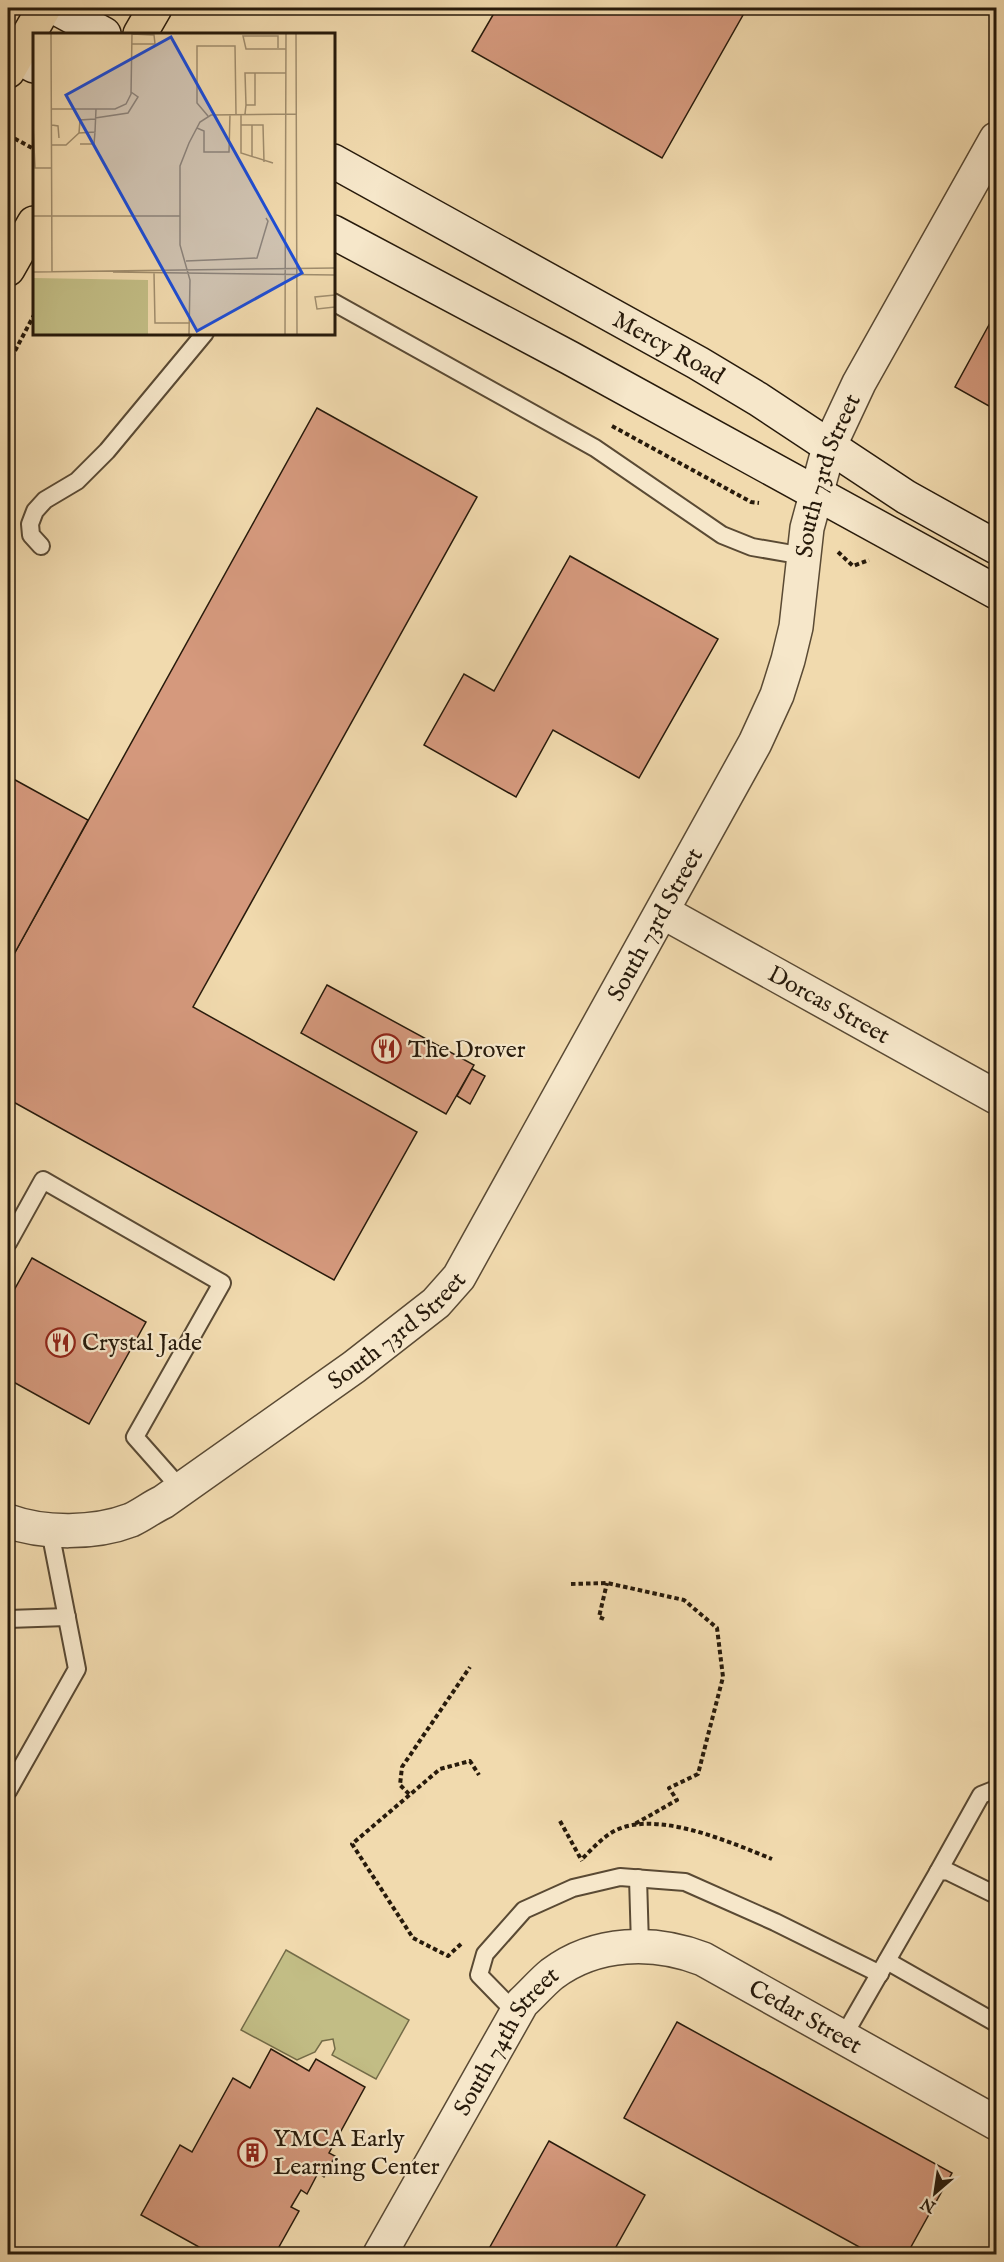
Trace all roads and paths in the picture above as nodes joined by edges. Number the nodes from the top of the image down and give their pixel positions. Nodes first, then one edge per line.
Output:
1 (44, 8) edge
2 (56, 8) edge
3 (155, 8) edge
4 (205, 8) edge
5 (211, 8) edge
6 (102, 33) edge
7 (141, 33) edge
8 (16, 61) edge
9 (8, 135) edge
10 (996, 139) edge
11 (33, 148) edge
12 (334, 162) edge
13 (33, 226) edge
14 (334, 233) edge
15 (8, 269) edge
16 (334, 303) edge
17 (33, 317) edge
18 (204, 334) edge
19 (8, 364) edge
20 (829, 447) junction
21 (815, 492) junction
22 (40, 546) dead end
23 (996, 547) edge
24 (804, 556) junction
25 (996, 592) edge
26 (663, 912) junction
27 (996, 1097) edge
28 (8, 1243) edge
29 (181, 1489) junction
30 (8, 1521) edge
31 (64, 1531) junction
32 (607, 1583) junction
33 (571, 1584) dead end
34 (67, 1617) junction
35 (8, 1619) edge
36 (604, 1619) dead end
37 (470, 1666) dead end
38 (480, 1775) dead end
39 (996, 1789) edge
40 (8, 1791) edge
41 (410, 1794) junction
42 (560, 1821) dead end
43 (633, 1825) junction
44 (772, 1859) dead end
45 (581, 1860) junction
46 (571, 1865) dead end
47 (938, 1872) junction
48 (638, 1878) junction
49 (590, 1884) junction
50 (996, 1895) edge
51 (464, 1941) dead end
52 (640, 1945) junction
53 (603, 1950) joint
54 (884, 1967) junction
55 (517, 2014) junction
56 (996, 2023) edge
57 (843, 2037) junction
58 (996, 2123) edge
59 (380, 2254) edge

1 - 8 main road
2 - 6 street
3 - 7 main road
4 - 5 path
9 - 11 path
10 - 20 street, South 73rd Street
12 - 20 street, Mercy Road
13 - 15 main road
14 - 21 street
16 - 24 lane
17 - 19 path
18 - 22 lane
20 - 21 street, South 73rd Street
20 - 23 street, Mercy Road
21 - 24 street, South 73rd Street
21 - 25 street
24 - 26 street, South 73rd Street
26 - 27 street, Dorcas Street
26 - 29 street, South 73rd Street
28 - 29 lane
29 - 31 street, South 73rd Street
30 - 31 street
31 - 34 lane
32 - 33 path
32 - 36 path
32 - 43 path
34 - 35 lane
34 - 40 lane
37 - 41 path
38 - 41 path
39 - 47 lane
41 - 51 path
42 - 45 path
43 - 44 path
43 - 45 path
45 - 46 path
45 - 49 path
47 - 50 lane
47 - 54 lane
48 - 49 lane
48 - 52 lane
48 - 54 lane
49 - 55 lane
52 - 53 street, Cedar Street
52 - 57 street, Cedar Street
53 - 55 street, South 74th Street
54 - 56 lane
54 - 57 lane
55 - 59 street, South 74th Street
57 - 58 street, Cedar Street

